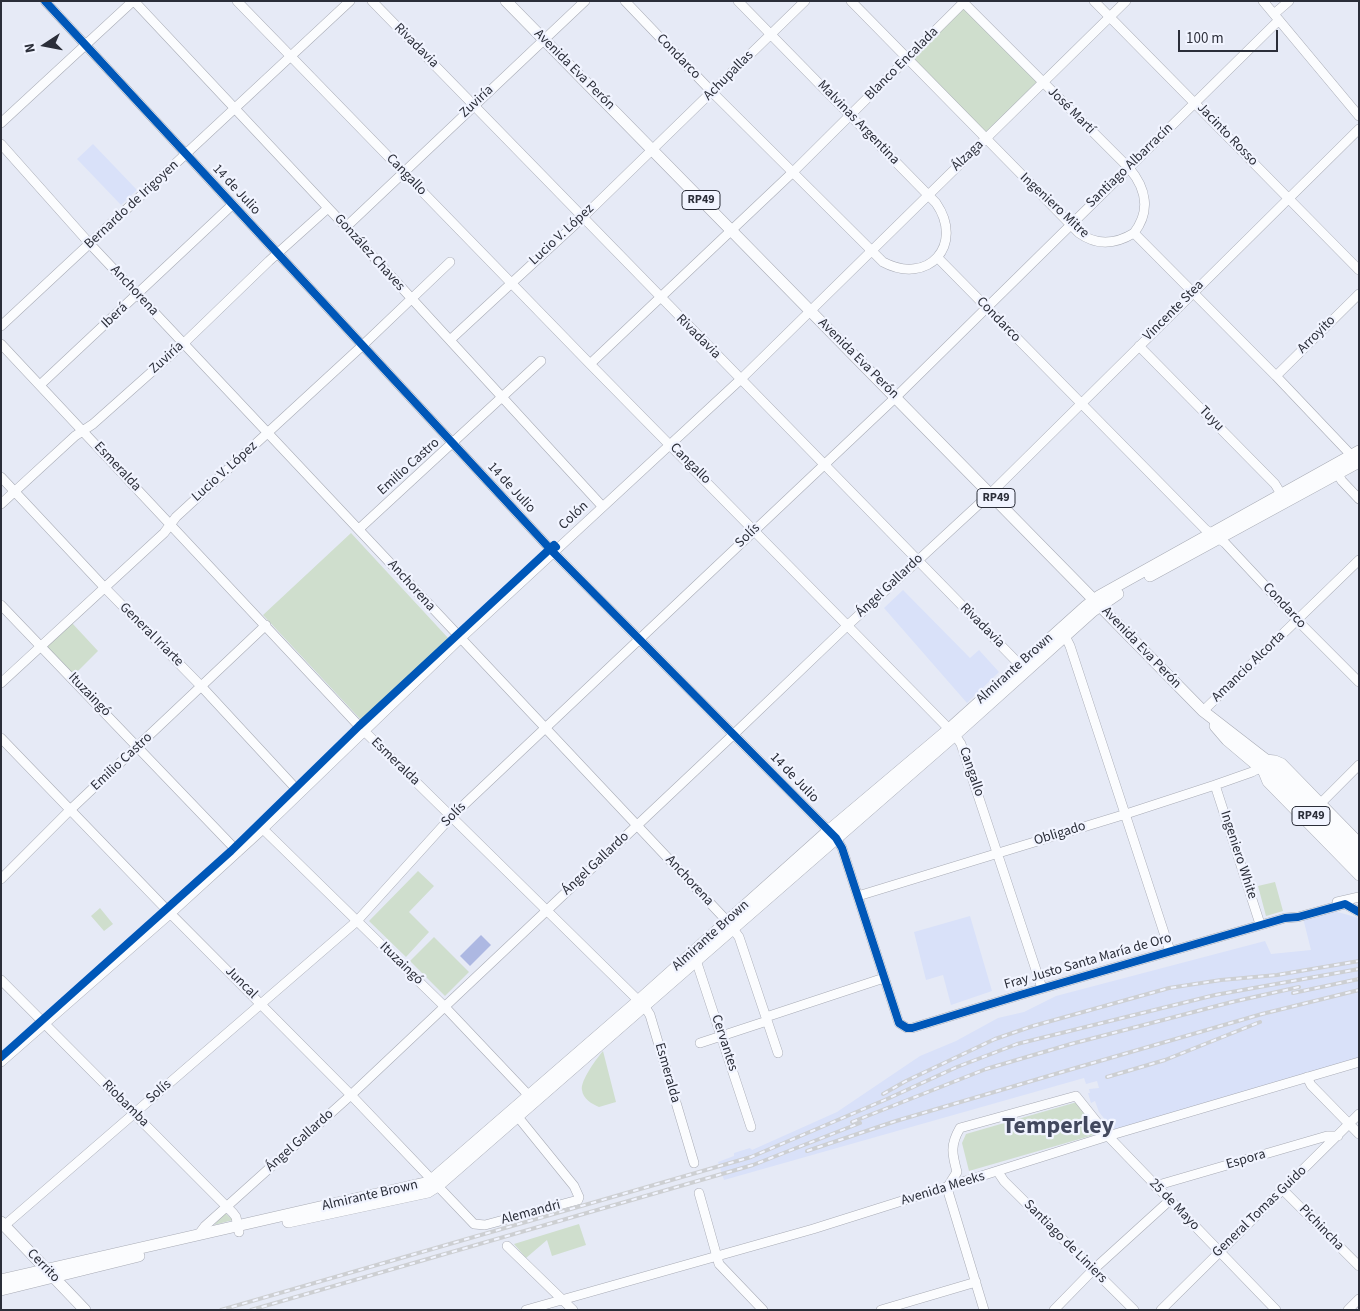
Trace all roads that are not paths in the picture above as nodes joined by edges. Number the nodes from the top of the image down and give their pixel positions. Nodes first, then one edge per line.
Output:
1 (44, 1) edge
2 (133, 1) edge
3 (237, 1) edge
4 (350, 1) edge
5 (372, 1) edge
6 (506, 1) edge
7 (585, 1) edge
8 (625, 1) edge
9 (738, 1) edge
10 (805, 1) edge
11 (851, 1) edge
12 (1094, 1) edge
13 (1126, 1) edge
14 (1263, 1) edge
15 (1289, 1) edge
16 (963, 2) edge
17 (1110, 17) junction
18 (1276, 17) junction
19 (771, 34) junction
20 (544, 41) junction
21 (86, 46) junction
22 (292, 56) junction
23 (906, 59) junction
24 (1042, 82) junction
25 (712, 92) junction
26 (1194, 102) junction
27 (474, 105) junction
28 (235, 109) junction
29 (850, 116) junction
30 (1359, 116) edge
31 (1, 122) edge
32 (1359, 129) edge
33 (985, 139) junction
34 (2, 146) edge
35 (652, 150) junction
36 (185, 154) junction
37 (1129, 168) junction
38 (403, 172) junction
39 (793, 172) junction
40 (928, 194) junction
41 (1288, 198) junction
42 (232, 205) junction
43 (328, 208) junction
44 (582, 218) junction
45 (1070, 224) junction
46 (346, 227) junction
47 (731, 230) junction
48 (1134, 233) junction
49 (90, 244) junction
50 (871, 252) junction
51 (278, 253) junction
52 (938, 258) junction
53 (450, 262) dead end
54 (1359, 270) edge
55 (511, 283) junction
56 (1192, 292) junction
57 (138, 294) junction
58 (1359, 294) edge
59 (411, 298) junction
60 (661, 299) junction
61 (986, 307) junction
62 (811, 311) junction
63 (1, 326) edge
64 (450, 340) junction
65 (1, 344) edge
66 (183, 344) junction
67 (363, 345) junction
68 (1139, 346) junction
69 (541, 361) dead end
70 (590, 364) junction
71 (1276, 376) junction
72 (741, 379) junction
73 (40, 385) junction
74 (502, 397) junction
75 (896, 397) junction
76 (1081, 404) junction
77 (83, 431) junction
78 (268, 432) junction
79 (453, 444) junction
80 (670, 444) junction
81 (1356, 456) edge
82 (824, 465) junction
83 (1337, 473) junction
84 (1, 477) edge
85 (15, 492) junction
86 (991, 493) junction
87 (1281, 494) junction
88 (1359, 498) edge
89 (1, 504) edge
90 (602, 506) junction
91 (171, 525) junction
92 (359, 529) junction
93 (755, 529) junction
94 (1214, 536) junction
95 (553, 552) junction
96 (1359, 560) edge
97 (917, 561) junction
98 (105, 588) junction
99 (1097, 602) junction
100 (1, 604) edge
101 (1297, 620) junction
102 (266, 625) junction
103 (848, 625) junction
104 (1065, 636) junction
105 (460, 639) junction
106 (640, 640) junction
107 (41, 646) junction
108 (1023, 668) junction
109 (1359, 682) edge
110 (1, 683) edge
111 (201, 686) junction
112 (1206, 714) junction
113 (546, 728) junction
114 (364, 731) junction
115 (952, 732) junction
116 (734, 734) junction
117 (1, 738) edge
118 (138, 746) junction
119 (1263, 763) junction
120 (1359, 765) edge
121 (1215, 785) junction
122 (300, 793) junction
123 (1321, 802) junction
124 (70, 810) junction
125 (1126, 814) junction
126 (452, 817) junction
127 (638, 825) junction
128 (263, 829) junction
129 (832, 834) junction
130 (1359, 842) edge
131 (238, 852) junction
132 (997, 853) junction
133 (1359, 853) edge
134 (1359, 866) edge
135 (1359, 876) edge
136 (1, 879) edge
137 (858, 896) junction
138 (1359, 897) edge
139 (1343, 903) junction
140 (1359, 904) edge
141 (546, 911) junction
142 (1359, 912) edge
143 (171, 913) junction
144 (357, 921) junction
145 (1260, 924) junction
146 (730, 925) junction
147 (1170, 951) junction
148 (696, 960) junction
149 (884, 978) junction
150 (1, 980) edge
151 (1042, 988) junction
152 (261, 1004) junction
153 (641, 1004) junction
154 (444, 1006) junction
155 (766, 1019) junction
156 (44, 1024) junction
157 (899, 1024) joint
158 (721, 1036) junction
159 (700, 1043) dead end
160 (778, 1053) dead end
161 (1, 1062) edge
162 (1359, 1062) edge
163 (1307, 1077) junction
164 (351, 1094) junction
165 (532, 1098) junction
166 (135, 1113) junction
167 (1359, 1114) edge
168 (518, 1117) junction
169 (1349, 1124) junction
170 (751, 1127) dead end
171 (1359, 1134) edge
172 (1108, 1136) junction
173 (1338, 1136) junction
174 (694, 1163) dead end
175 (998, 1172) junction
176 (436, 1182) junction
177 (1155, 1186) junction
178 (947, 1188) junction
179 (1283, 1190) junction
180 (699, 1193) dead end
181 (1169, 1201) junction
182 (226, 1207) junction
183 (3, 1224) edge
184 (481, 1226) joint
185 (239, 1228) junction
186 (199, 1234) junction
187 (507, 1246) dead end
188 (1220, 1251) junction
189 (716, 1257) junction
190 (1359, 1266) edge
191 (1093, 1270) junction
192 (51, 1273) junction
193 (1, 1280) edge
194 (976, 1282) junction
195 (1, 1290) edge
196 (1359, 1299) edge
197 (562, 1300) junction
198 (85, 1310) edge
199 (526, 1310) edge
200 (573, 1310) edge
201 (763, 1310) edge
202 (881, 1310) edge
203 (984, 1310) edge
204 (1054, 1310) edge
205 (1134, 1310) edge
206 (1161, 1310) edge
207 (1276, 1310) edge
208 (1348, 1310) edge

1 - 21 street, 14 de Julio
2 - 21 street
2 - 28 street, González Chaves
3 - 22 street, Cangallo
4 - 22 street, Bernardo de Irigoyen
5 - 27 street, Rivadavia
6 - 20 main road, Avenida Eva Perón / RP49
7 - 20 street, Zuviría
8 - 25 street, Condarco
9 - 19 street, Malvinas Argentina
10 - 19 street, Achupallas
11 - 23 street, Ingeniero Mitre
12 - 17 street, Jacinto Rosso
13 - 17 street, Álzaga
14 - 18 street
15 - 18 street, Santiago Albarracín
16 - 23 street, Blanco Encalada
16 - 24 street, José Martí
17 - 24 street, Álzaga
17 - 26 street, Jacinto Rosso
18 - 26 street, Santiago Albarracín
18 - 30 street
19 - 25 street, Achupallas
19 - 29 street, Malvinas Argentina
20 - 27 street, Zuviría
20 - 35 main road, Avenida Eva Perón / RP49
21 - 31 street
21 - 36 street, 14 de Julio
22 - 28 street, Bernardo de Irigoyen
22 - 38 street, Cangallo
23 - 29 street, Blanco Encalada
23 - 33 street, Ingeniero Mitre
24 - 33 street, Álzaga
24 - 37 street, José Martí
25 - 35 street, Achupallas
25 - 39 street, Condarco
26 - 37 street, Santiago Albarracín
26 - 41 street, Jacinto Rosso
27 - 38 street, Zuviría
27 - 44 street, Rivadavia
28 - 36 street, Bernardo de Irigoyen
28 - 43 street, González Chaves
29 - 39 street, Blanco Encalada
29 - 40 street, Malvinas Argentina
32 - 41 street, Vincente Stea
33 - 40 street, Álzaga
33 - 45 street, Ingeniero Mitre
34 - 49 street, Anchorena
35 - 44 street, Lucio V. López
35 - 47 main road, Avenida Eva Perón / RP49
36 - 42 street, 14 de Julio
36 - 49 street, Bernardo de Irigoyen
37 - 45 street, Santiago Albarracín
37 - 48 street, José Martí
38 - 46 street, Zuviría
38 - 55 street, Cangallo
39 - 47 street, Blanco Encalada
39 - 50 street, Condarco
40 - 50 street, Álzaga
40 - 52 street, Malvinas Argentina
41 - 54 street, Jacinto Rosso
41 - 56 street, Vincente Stea
42 - 51 street, 14 de Julio
42 - 57 street, Iberá
43 - 46 street, González Chaves
43 - 51 street, Zuviría
44 - 55 street, Lucio V. López
44 - 60 street, Rivadavia
45 - 48 street, Ingeniero Mitre
45 - 61 street, Santiago Albarracín
46 - 59 street, González Chaves
47 - 60 street
47 - 62 main road, Avenida Eva Perón / RP49
48 - 56 street
49 - 57 street, Anchorena
49 - 63 street, Bernardo de Irigoyen
50 - 52 street, Condarco
50 - 62 street, Álzaga
51 - 66 street, Zuviría
51 - 67 street, 14 de Julio
52 - 61 street, Condarco
53 - 59 street, Lucio V. López
55 - 64 street, Lucio V. López
55 - 70 street, Cangallo
56 - 68 street, Vincente Stea
56 - 71 street
57 - 66 street, Anchorena
57 - 73 street, Iberá
58 - 71 street, Arroyito
59 - 64 street, González Chaves
59 - 67 street, Lucio V. López
60 - 70 street
60 - 72 street, Rivadavia
61 - 75 street, Santiago Albarracín
61 - 76 street, Condarco
62 - 72 street, Colón
62 - 75 main road, Avenida Eva Perón / RP49
64 - 74 street, González Chaves
65 - 73 street, Esmeralda
66 - 77 street, Zuviría
66 - 78 street, Anchorena
67 - 78 street, Lucio V. López
67 - 79 street, 14 de Julio
68 - 76 street, Vincente Stea
68 - 87 street, Tuyu
69 - 74 street, Emilio Castro
70 - 80 street, Cangallo
71 - 81 street
72 - 80 street, Colón
72 - 82 street, Rivadavia
73 - 77 street, Esmeralda
74 - 79 street, Emilio Castro
74 - 90 street, González Chaves
75 - 82 street, Solís
75 - 86 main road, Avenida Eva Perón / RP49
76 - 86 street, Vincente Stea
76 - 94 street, Condarco
77 - 85 street, Zuviría
77 - 91 street, Esmeralda
78 - 91 street, Lucio V. López
78 - 92 street, Anchorena
79 - 92 street, Emilio Castro
79 - 95 street, 14 de Julio
80 - 90 street, Colón
80 - 93 street, Cangallo
81 - 83 main road, Almirante Brown
81 - 87 main road, Almirante Brown
82 - 93 street, Solís
82 - 97 street, Rivadavia
83 - 88 street
83 - 94 main road, Almirante Brown
84 - 85 street, General Iriarte
85 - 89 street, Zuviría
85 - 98 street, General Iriarte
86 - 97 street, Ángel Gallardo
86 - 99 main road, Avenida Eva Perón / RP49
87 - 94 main road, Almirante Brown
90 - 95 street, Colón
91 - 98 street, Lucio V. López
91 - 102 street, Esmeralda
92 - 105 street, Anchorena
93 - 103 street, Cangallo
93 - 106 street, Solís
94 - 99 main road, Almirante Brown
94 - 101 street, Condarco
95 - 105 street, Colón
95 - 106 street, 14 de Julio
96 - 101 street, Amancio Alcorta
97 - 103 street, Ángel Gallardo
97 - 108 street, Rivadavia
98 - 107 street, Lucio V. López
98 - 111 street, General Iriarte
99 - 104 main road, Almirante Brown
99 - 108 main road, Almirante Brown
99 - 112 main road, Avenida Eva Perón / RP49
100 - 107 street, Ituzaingó
101 - 109 street, Condarco
101 - 112 street, Amancio Alcorta
102 - 111 street, Emilio Castro
102 - 114 street, Esmeralda
103 - 115 street, Cangallo
103 - 116 street, Ángel Gallardo
104 - 108 main road, Almirante Brown
104 - 125 street
105 - 113 street, Anchorena
105 - 114 street, Colón
106 - 113 street, Solís
106 - 116 street, 14 de Julio
107 - 110 street, Lucio V. López
107 - 118 street, Ituzaingó
108 - 115 main road, Almirante Brown
111 - 118 street, Emilio Castro
111 - 122 street, General Iriarte
112 - 119 main road, RP49
113 - 126 street, Solís
113 - 127 street, Anchorena
114 - 122 street, Colón
114 - 126 street, Esmeralda
115 - 129 main road, Almirante Brown
115 - 132 street, Cangallo
116 - 127 street, Ángel Gallardo
116 - 129 street, 14 de Julio
117 - 124 street, Juncal
118 - 124 street, Emilio Castro
118 - 131 street, Ituzaingó
119 - 121 street, Obligado
119 - 123 street
119 - 133 main road, RP49
119 - 134 main road, RP49
119 - 135 street
120 - 123 street
121 - 125 street, Obligado
121 - 145 street, Ingeniero White
122 - 128 street, Colón
123 - 130 street
124 - 136 street, Emilio Castro
124 - 143 street, Juncal
125 - 132 street, Obligado
125 - 147 street
126 - 141 street, Esmeralda
126 - 144 street, Solís
127 - 141 street, Ángel Gallardo
127 - 146 street, Anchorena
128 - 131 street, Colón
128 - 144 street, Ituzaingó
129 - 137 street, 14 de Julio
129 - 146 main road, Almirante Brown
131 - 143 street, Colón
132 - 137 street, Obligado
132 - 151 street, Cangallo
137 - 149 street, 14 de Julio
138 - 139 street, Fray Justo Santa María de Oro
139 - 140 street
139 - 142 street
139 - 145 street, Fray Justo Santa María de Oro
141 - 153 street, Esmeralda
141 - 154 street, Ángel Gallardo
143 - 152 street, Juncal
143 - 156 street, Colón
144 - 152 street, Solís
144 - 154 street, Ituzaingó
145 - 147 street, Fray Justo Santa María de Oro
146 - 148 main road, Almirante Brown
146 - 153 main road, Almirante Brown
146 - 155 street, Anchorena
147 - 151 street, Fray Justo Santa María de Oro
148 - 153 main road, Almirante Brown
148 - 158 street, Cervantes
149 - 155 street
149 - 157 street, 14 de Julio
150 - 156 street, Riobamba
151 - 157 street, Fray Justo Santa María de Oro
152 - 164 street, Juncal
152 - 166 street, Solís
153 - 165 main road, Almirante Brown
153 - 174 street, Esmeralda
154 - 164 street, Ángel Gallardo
154 - 165 street, Ituzaingó
155 - 158 street
155 - 160 street, Anchorena
156 - 161 street, Colón
156 - 166 street, Riobamba
158 - 159 street
158 - 170 street, Cervantes
162 - 163 street, Avenida Meeks
163 - 169 street
163 - 172 street, Avenida Meeks
164 - 176 street, Juncal
164 - 182 street, Ángel Gallardo
165 - 168 main road, Almirante Brown
165 - 176 main road, Almirante Brown
166 - 182 street, Riobamba
166 - 183 street, Solís
167 - 169 street, General Tomas Guido
168 - 176 main road, Almirante Brown
168 - 184 street, Alemandri
169 - 171 street
169 - 173 street, General Tomas Guido
172 - 175 street, Avenida Meeks
172 - 177 street, 25 de Mayo
172 - 178 street, 25 de Mayo
173 - 177 street, Espora
173 - 179 street, General Tomas Guido
175 - 178 street, Avenida Meeks
175 - 191 street, Santiago de Liniers
176 - 184 street, Juncal
176 - 185 main road, Almirante Brown
177 - 181 street, 25 de Mayo
178 - 189 street, Avenida Meeks
178 - 194 street
179 - 188 street, General Tomas Guido
179 - 190 street, Pichincha
180 - 189 street
181 - 188 street, 25 de Mayo
181 - 191 street
182 - 185 street, Riobamba
182 - 186 street, Ángel Gallardo
183 - 192 main road, Cerrito
185 - 186 main road, Almirante Brown
185 - 192 main road, Almirante Brown
186 - 192 main road, Almirante Brown
187 - 197 street
188 - 206 street, General Tomas Guido
188 - 207 street, 25 de Mayo
189 - 197 street, Avenida Meeks
189 - 201 street
191 - 204 street
191 - 205 street, Santiago de Liniers
192 - 193 main road, Almirante Brown
192 - 195 main road, Almirante Brown
192 - 198 main road, Cerrito
194 - 202 street
194 - 203 street
196 - 208 street
197 - 199 street, Avenida Meeks
197 - 200 street

